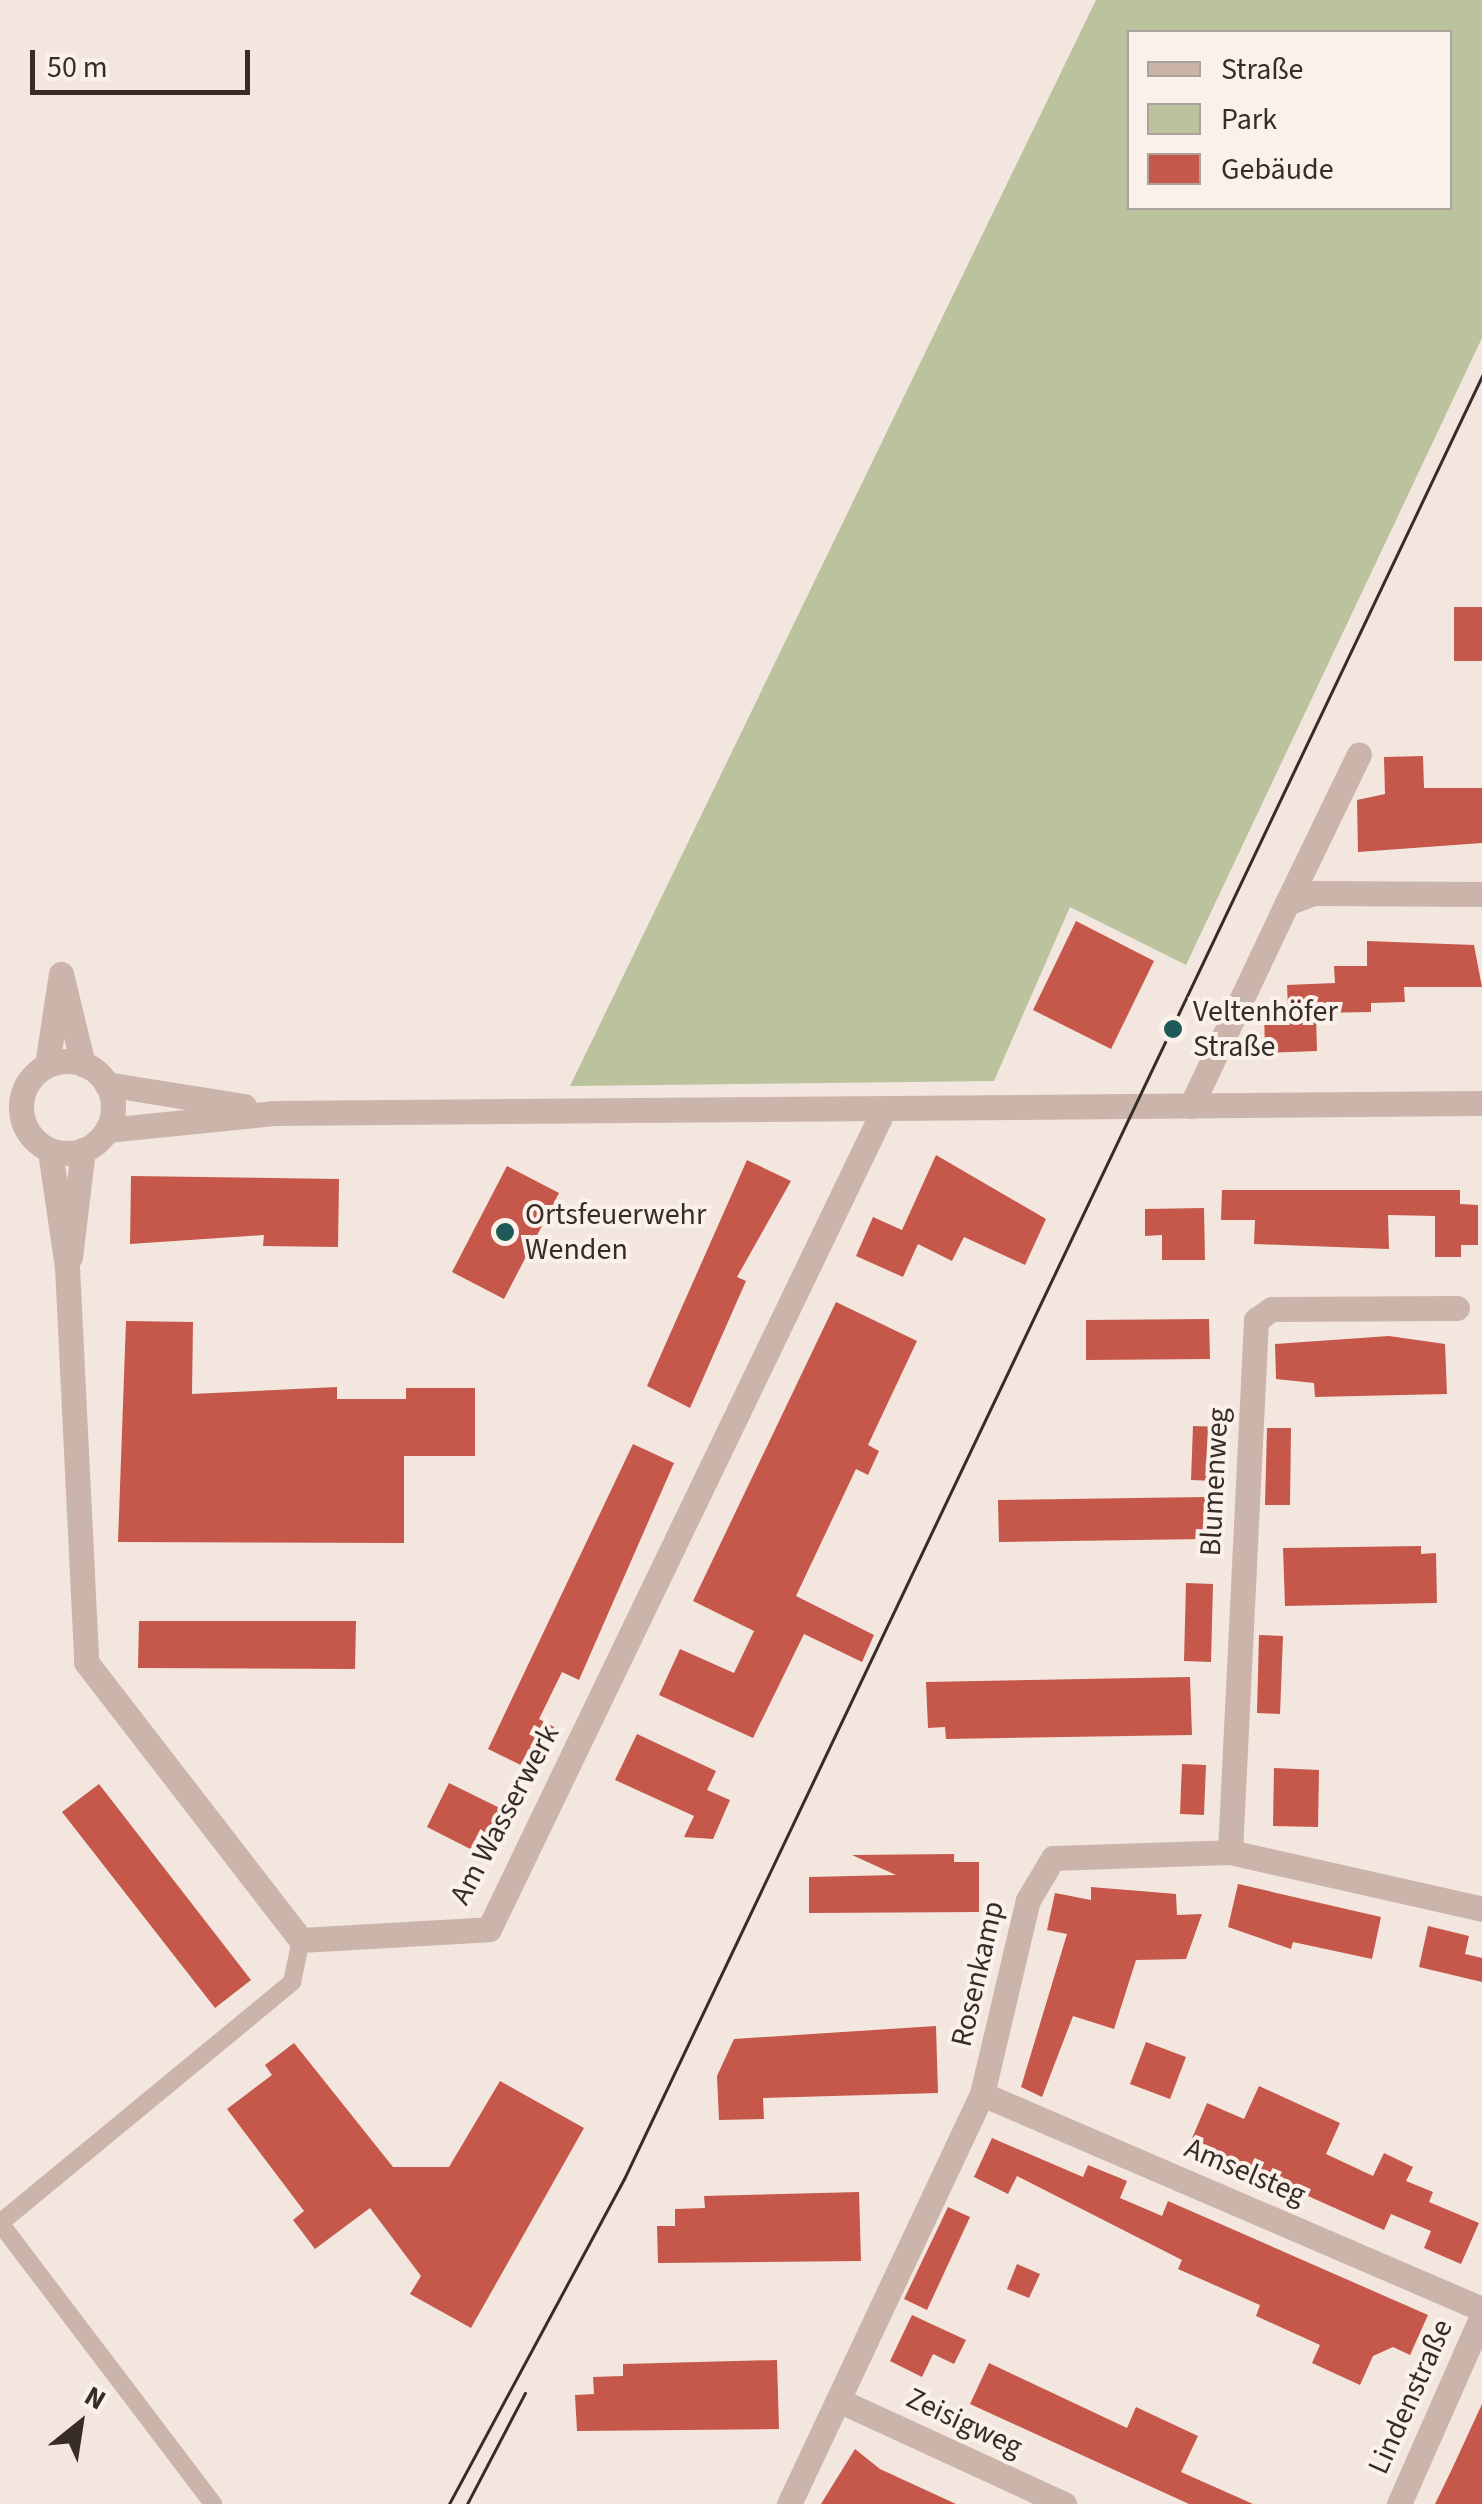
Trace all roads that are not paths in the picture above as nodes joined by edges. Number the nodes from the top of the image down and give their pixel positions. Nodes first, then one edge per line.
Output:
1 (1359, 754) dead end
2 (1482, 894) edge
3 (1287, 903) junction
4 (82, 1064) junction
5 (47, 1065) junction
6 (106, 1084) junction
7 (26, 1086) junction
8 (0, 1092) edge
9 (1482, 1102) edge
10 (1191, 1106) junction
11 (884, 1110) junction
12 (273, 1112) junction
13 (0, 1129) edge
14 (107, 1130) junction
15 (28, 1132) junction
16 (83, 1150) junction
17 (50, 1151) junction
18 (67, 1266) junction
19 (1458, 1308) dead end
20 (1230, 1852) junction
21 (1482, 1908) edge
22 (301, 1940) junction
23 (982, 2094) junction
24 (0, 2223) edge
25 (1482, 2313) edge
26 (838, 2400) junction
27 (213, 2504) edge
28 (790, 2504) edge
29 (1064, 2504) edge
30 (1399, 2504) edge

1 - 3 street
2 - 3 street
3 - 10 street
4 - 5 street
4 - 5 street
4 - 6 street
5 - 7 street
6 - 12 street
6 - 14 street
7 - 8 street
7 - 15 street
9 - 10 street
10 - 11 street
11 - 12 street
11 - 22 street, Am Wasserwerk
12 - 14 street
13 - 15 street
14 - 16 street
15 - 17 street
16 - 17 street
16 - 18 street
17 - 18 street
18 - 22 street
19 - 20 street, Blumenweg
20 - 21 street, Rosenkamp
20 - 23 street, Rosenkamp
22 - 24 lane
23 - 25 street, Amselsteg
23 - 26 street, Rosenkamp
24 - 27 lane
25 - 30 street, Lindenstraße
26 - 28 street, Rosenkamp
26 - 29 street, Zeisigweg

